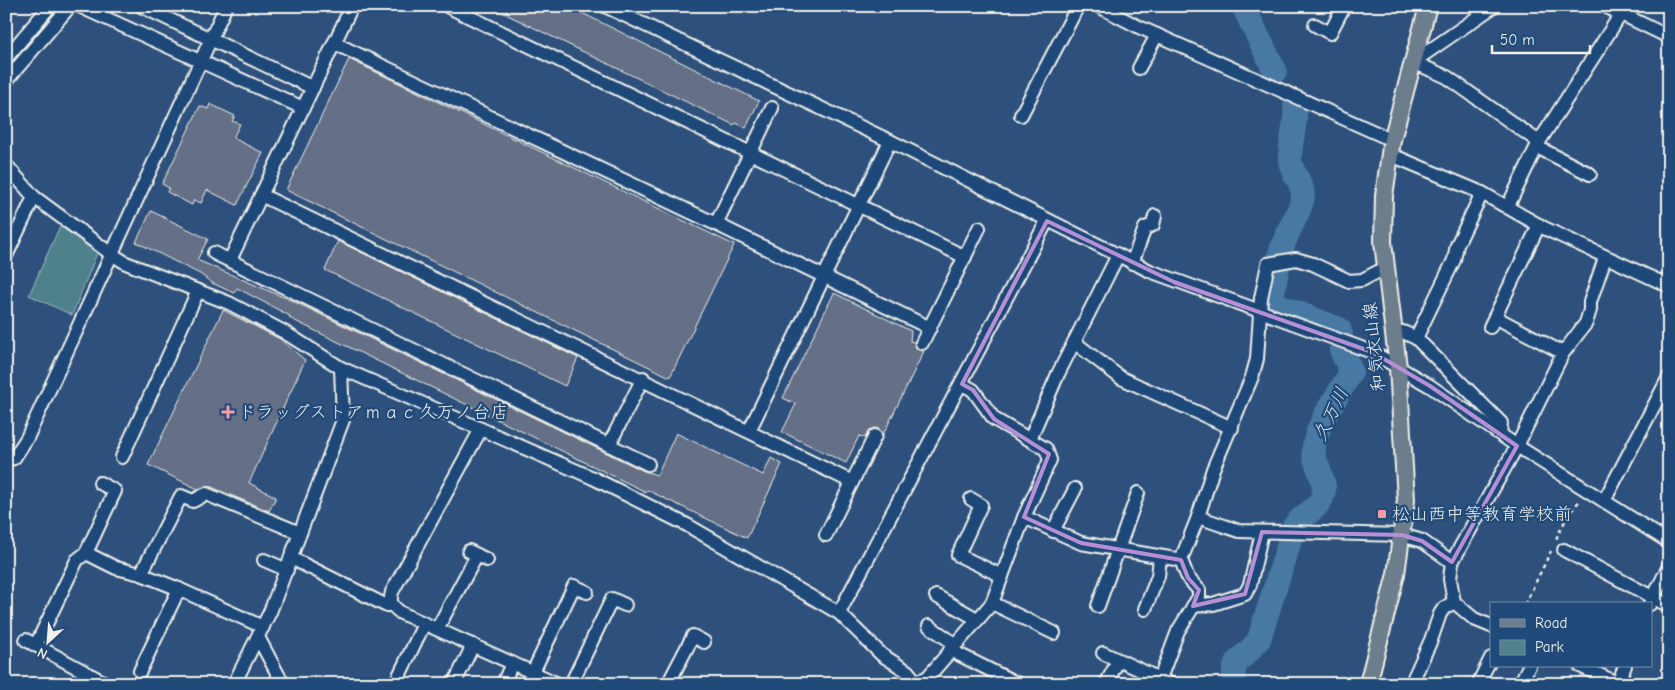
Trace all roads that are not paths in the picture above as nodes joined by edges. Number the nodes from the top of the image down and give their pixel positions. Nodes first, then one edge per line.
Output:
1 (50, 6) edge
2 (70, 6) edge
3 (79, 6) edge
4 (141, 6) edge
5 (226, 6) edge
6 (352, 6) edge
7 (447, 6) edge
8 (605, 6) edge
9 (1078, 6) edge
10 (1098, 6) edge
11 (1344, 6) edge
12 (1428, 6) edge
13 (1494, 6) edge
14 (1605, 6) edge
15 (1624, 10) edge
16 (1122, 12) edge
17 (1315, 25) dead end
18 (1157, 34) junction
19 (1669, 37) edge
20 (211, 38) junction
21 (334, 43) junction
22 (6, 58) edge
23 (201, 60) junction
24 (1413, 62) junction
25 (1138, 68) dead end
26 (6, 81) edge
27 (312, 88) junction
28 (303, 108) junction
29 (772, 108) dead end
30 (1021, 115) dead end
31 (890, 141) junction
32 (1538, 145) junction
33 (1391, 147) junction
34 (750, 154) junction
35 (6, 165) edge
36 (1590, 174) dead end
37 (1482, 192) junction
38 (261, 195) junction
39 (34, 197) junction
40 (858, 206) junction
41 (1508, 206) junction
42 (1155, 216) dead end
43 (1048, 222) junction
44 (716, 224) junction
45 (1539, 225) junction
46 (979, 228) dead end
47 (110, 253) junction
48 (214, 253) dead end
49 (1118, 255) junction
50 (6, 256) edge
51 (965, 257) junction
52 (1605, 258) junction
53 (230, 260) junction
54 (1132, 262) junction
55 (1386, 268) junction
56 (824, 276) junction
57 (1669, 286) edge
58 (198, 291) junction
59 (1260, 312) junction
60 (930, 328) junction
61 (1394, 332) junction
62 (1416, 338) junction
63 (1074, 342) junction
64 (922, 343) dead end
65 (1563, 353) junction
66 (1398, 367) junction
67 (341, 368) junction
68 (643, 378) junction
69 (1669, 378) edge
70 (962, 384) junction
71 (481, 428) junction
72 (1232, 428) junction
73 (749, 431) junction
74 (1500, 434) junction
75 (875, 436) dead end
76 (1030, 438) junction
77 (609, 445) junction
78 (1517, 446) junction
79 (122, 457) dead end
80 (6, 460) edge
81 (648, 464) dead end
82 (852, 482) junction
83 (100, 483) dead end
84 (1074, 489) dead end
85 (1138, 493) dead end
86 (971, 499) dead end
87 (1604, 501) junction
88 (1024, 517) junction
89 (1198, 517) junction
90 (1053, 530) junction
91 (1262, 532) junction
92 (300, 533) junction
93 (1402, 534) junction
94 (826, 535) dead end
95 (1669, 542) edge
96 (1119, 550) junction
97 (1564, 550) dead end
98 (86, 553) junction
99 (478, 555) dead end
100 (1160, 557) junction
101 (264, 560) dead end
102 (1182, 560) junction
103 (1452, 562) junction
104 (289, 564) junction
105 (1669, 566) edge
106 (141, 574) junction
107 (1002, 576) junction
108 (179, 589) junction
109 (586, 592) dead end
110 (936, 596) dead end
111 (1651, 600) edge
112 (1454, 602) junction
113 (992, 603) junction
114 (392, 605) junction
115 (625, 605) dead end
116 (1098, 606) dead end
117 (1193, 606) junction
118 (1669, 606) edge
119 (1145, 609) dead end
120 (839, 613) junction
121 (977, 619) junction
122 (424, 624) junction
123 (929, 626) dead end
124 (1490, 626) edge
125 (438, 629) junction
126 (260, 632) junction
127 (1054, 633) dead end
128 (704, 642) dead end
129 (473, 645) junction
130 (952, 647) junction
131 (1103, 653) dead end
132 (1490, 660) edge
133 (1118, 661) junction
134 (512, 663) junction
135 (1528, 668) edge
136 (1584, 668) edge
137 (1624, 668) edge
138 (140, 671) dead end
139 (535, 677) edge
140 (397, 680) dead end
141 (917, 682) edge
142 (1163, 682) edge
143 (106, 684) edge
144 (234, 684) edge
145 (283, 684) edge
146 (454, 684) edge
147 (503, 684) edge
148 (558, 684) edge
149 (571, 684) edge
150 (668, 684) edge
151 (1018, 684) edge
152 (1106, 684) edge
153 (1368, 684) edge
154 (1411, 684) edge
155 (1478, 684) edge
156 (1520, 684) edge
157 (1619, 684) edge

1 - 22 street
2 - 26 street
3 - 23 street
4 - 20 street
5 - 20 street
6 - 21 street
7 - 34 street
8 - 31 street
9 - 30 street
10 - 16 street
11 - 17 street
12 - 24 main road, 和気衣山線
13 - 24 street
14 - 15 street
15 - 19 street
15 - 32 street
16 - 18 street
18 - 25 street
18 - 33 street
20 - 23 street
20 - 27 street
21 - 27 street
21 - 44 street
23 - 28 street
23 - 47 street
24 - 32 street
24 - 33 main road, 和気衣山線
27 - 28 street
28 - 38 street
29 - 34 street
31 - 40 street
31 - 43 street
32 - 36 street
32 - 41 street
33 - 37 street
33 - 55 main road, 和気衣山線
34 - 40 street
34 - 44 street
35 - 39 street
37 - 41 street
37 - 62 street
38 - 53 street
38 - 68 street
39 - 47 street
39 - 50 street
40 - 51 street
40 - 56 street
41 - 45 street
42 - 54 street
43 - 49 street
43 - 70 street
44 - 56 street
45 - 52 street
45 - 65 street
46 - 51 street
47 - 58 street
47 - 80 street
48 - 53 street
49 - 54 street
49 - 63 street
51 - 60 street
52 - 57 street
52 - 65 street
53 - 77 street
54 - 59 street
55 - 59 street
55 - 61 main road, 和気衣山線
56 - 60 street
56 - 73 street
58 - 67 street
58 - 79 street
59 - 66 street
59 - 72 street
60 - 64 street
61 - 62 street
61 - 66 main road, 和気衣山線
62 - 74 street
63 - 72 street
63 - 76 street
65 - 78 street
66 - 74 street
66 - 93 main road, 和気衣山線
67 - 71 street
67 - 92 street
68 - 73 street
68 - 77 street
69 - 87 street
70 - 76 street
70 - 120 street
71 - 114 street
71 - 120 street
72 - 89 street
73 - 82 street
74 - 78 street
75 - 82 street
76 - 88 street
77 - 81 street
78 - 87 street
78 - 103 street
82 - 94 street
83 - 98 street
84 - 90 street
85 - 96 street
86 - 107 street
87 - 95 street
88 - 90 street
88 - 107 street
89 - 91 street
89 - 102 street
90 - 96 street
91 - 93 street
91 - 117 street
92 - 104 street
92 - 106 street
93 - 103 street
93 - 153 main road, 和気衣山線
96 - 100 street
96 - 116 street
97 - 111 street
98 - 106 street
98 - 143 street
99 - 125 street
100 - 102 street
100 - 119 street
101 - 104 street
102 - 117 street
103 - 112 street
104 - 114 street
104 - 126 street
105 - 111 street
106 - 108 street
107 - 113 street
108 - 126 street
108 - 138 street
109 - 139 street
110 - 121 street
111 - 118 street
112 - 124 street
112 - 154 street
113 - 121 street
113 - 127 street
114 - 122 street
115 - 149 street
117 - 142 street
120 - 141 street
121 - 130 street
122 - 125 street
122 - 140 street
123 - 130 street
125 - 129 street
126 - 144 street
126 - 145 street
128 - 150 street
129 - 134 street
129 - 146 street
130 - 141 street
130 - 151 street
131 - 133 street
132 - 155 street
133 - 142 street
133 - 152 street
134 - 139 street
134 - 147 street
135 - 156 street
136 - 157 street
137 - 157 street
139 - 148 street

